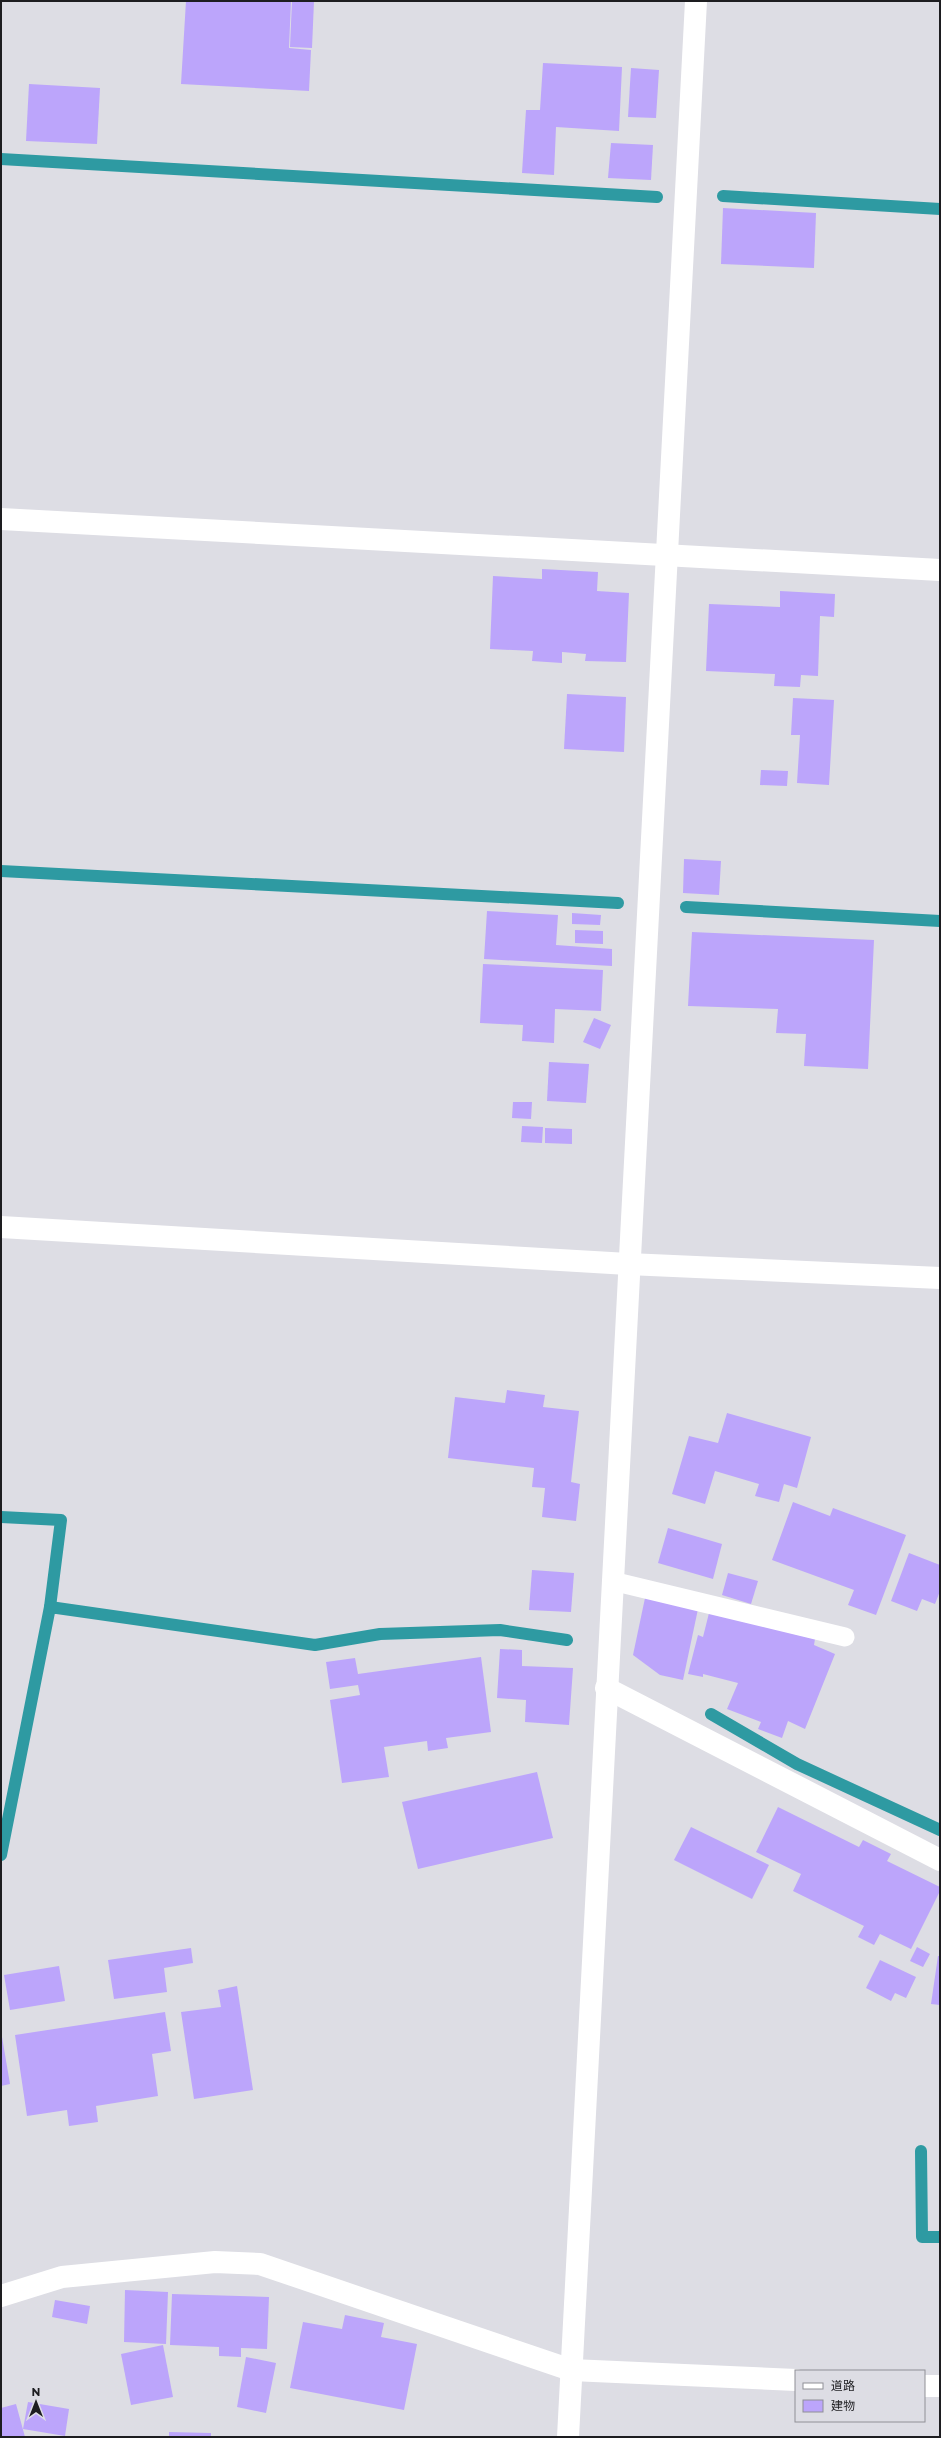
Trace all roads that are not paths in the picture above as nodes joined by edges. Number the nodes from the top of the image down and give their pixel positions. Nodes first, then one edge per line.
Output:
1 (696, 1) edge
2 (1, 519) edge
3 (665, 555) junction
4 (940, 570) edge
5 (1, 1227) edge
6 (628, 1264) junction
7 (940, 1278) edge
8 (612, 1581) junction
9 (845, 1637) dead end
10 (606, 1688) junction
11 (940, 1860) edge
12 (1, 2296) edge
13 (571, 2370) junction
14 (795, 2380) edge
15 (925, 2386) edge
16 (940, 2386) edge
17 (568, 2437) edge

1 - 3 street
2 - 3 street
3 - 4 street
3 - 6 street
5 - 6 street
6 - 7 street
6 - 8 street
8 - 9 lane
8 - 10 street
10 - 11 street
10 - 13 street
12 - 13 street
13 - 14 street
13 - 17 street
15 - 16 street

